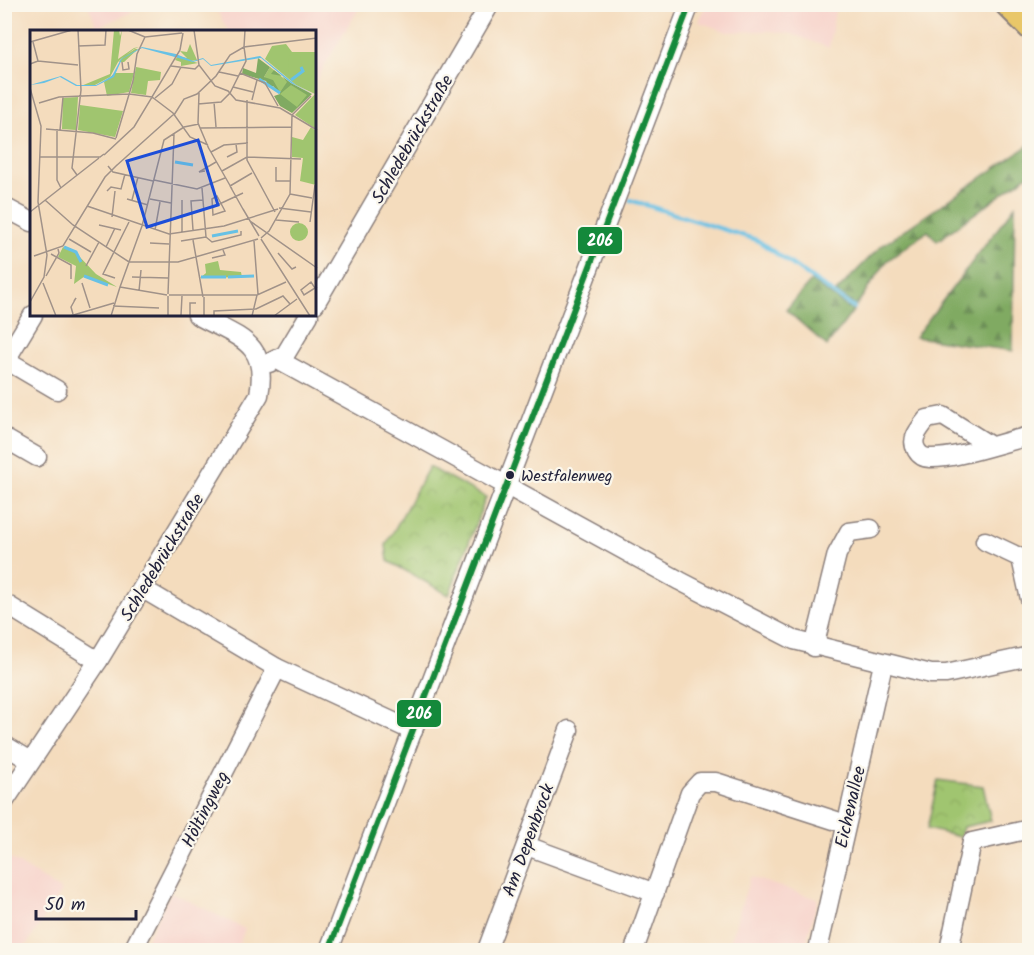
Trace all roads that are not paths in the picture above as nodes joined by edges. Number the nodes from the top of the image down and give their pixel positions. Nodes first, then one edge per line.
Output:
1 (490, 4) edge
2 (690, 4) edge
3 (1006, 4) edge
4 (1029, 28) edge
5 (4, 207) edge
6 (30, 221) edge
7 (316, 302) edge
8 (32, 316) edge
9 (199, 316) edge
10 (308, 316) edge
11 (5, 362) edge
12 (270, 363) junction
13 (57, 390) dead end
14 (1029, 436) edge
15 (4, 438) edge
16 (989, 445) dead end
17 (37, 457) dead end
18 (506, 485) junction
19 (871, 529) dead end
20 (985, 541) dead end
21 (143, 589) junction
22 (1029, 599) edge
23 (4, 603) edge
24 (814, 647) junction
25 (1029, 656) edge
26 (98, 662) junction
27 (883, 664) junction
28 (277, 668) junction
29 (413, 730) junction
30 (569, 730) dead end
31 (4, 745) edge
32 (31, 761) junction
33 (4, 802) edge
34 (846, 824) junction
35 (1029, 829) edge
36 (527, 846) junction
37 (655, 893) junction
38 (133, 951) edge
39 (329, 951) edge
40 (487, 951) edge
41 (634, 951) edge
42 (818, 951) edge
43 (949, 951) edge

1 - 7 street, Schledebrückstraße
2 - 18 street
3 - 4 main road
5 - 6 street
8 - 11 street
9 - 12 street
10 - 12 street
11 - 13 street
12 - 18 street
12 - 21 street, Schledebrückstraße
14 - 16 street
15 - 17 street
18 - 24 street
18 - 29 street
19 - 24 street
20 - 22 street
21 - 26 street, Schledebrückstraße
21 - 28 street
23 - 26 street
24 - 27 street
25 - 27 street
26 - 32 street, Schledebrückstraße
27 - 34 street, Eichenallee
28 - 29 street
28 - 38 street, Höltingweg
29 - 39 street
30 - 36 street, Am Depenbrock
31 - 32 street
32 - 33 street, Schledebrückstraße
34 - 37 street
34 - 42 street, Eichenallee
35 - 43 street
36 - 37 street
36 - 40 street, Am Depenbrock
37 - 41 street

